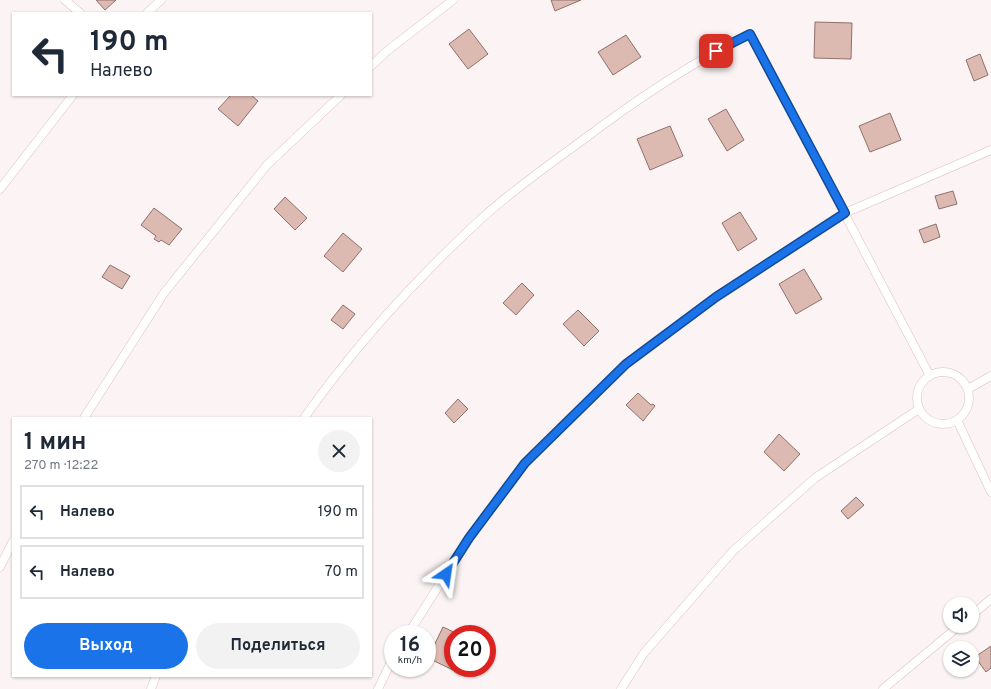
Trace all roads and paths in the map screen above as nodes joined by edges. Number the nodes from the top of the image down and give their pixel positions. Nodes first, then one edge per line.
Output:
1 (65, 0) edge
2 (161, 0) edge
3 (453, 0) edge
4 (79, 12) edge
5 (148, 12) edge
6 (372, 65) edge
7 (72, 96) edge
8 (340, 96) edge
9 (991, 150) edge
10 (0, 189) edge
11 (845, 213) junction
12 (930, 376) junction
13 (991, 376) edge
14 (968, 388) junction
15 (919, 410) junction
16 (85, 417) edge
17 (305, 417) edge
18 (957, 420) junction
19 (991, 492) edge
20 (12, 543) edge
21 (0, 567) edge
22 (991, 599) edge
23 (979, 609) edge
24 (414, 625) edge
25 (951, 633) edge
26 (156, 677) edge
27 (384, 677) edge
28 (151, 689) edge
29 (378, 689) edge
30 (621, 689) edge
31 (883, 689) edge

1 - 4 lane
2 - 5 lane
3 - 6 lane
7 - 10 lane
8 - 16 lane
9 - 11 lane
11 - 12 lane
11 - 17 lane
11 - 24 lane
12 - 14 lane
12 - 15 lane
13 - 14 lane
14 - 18 lane
15 - 18 lane
15 - 30 lane
18 - 19 lane
20 - 21 lane
22 - 23 lane
25 - 31 lane
26 - 28 lane
27 - 29 lane

